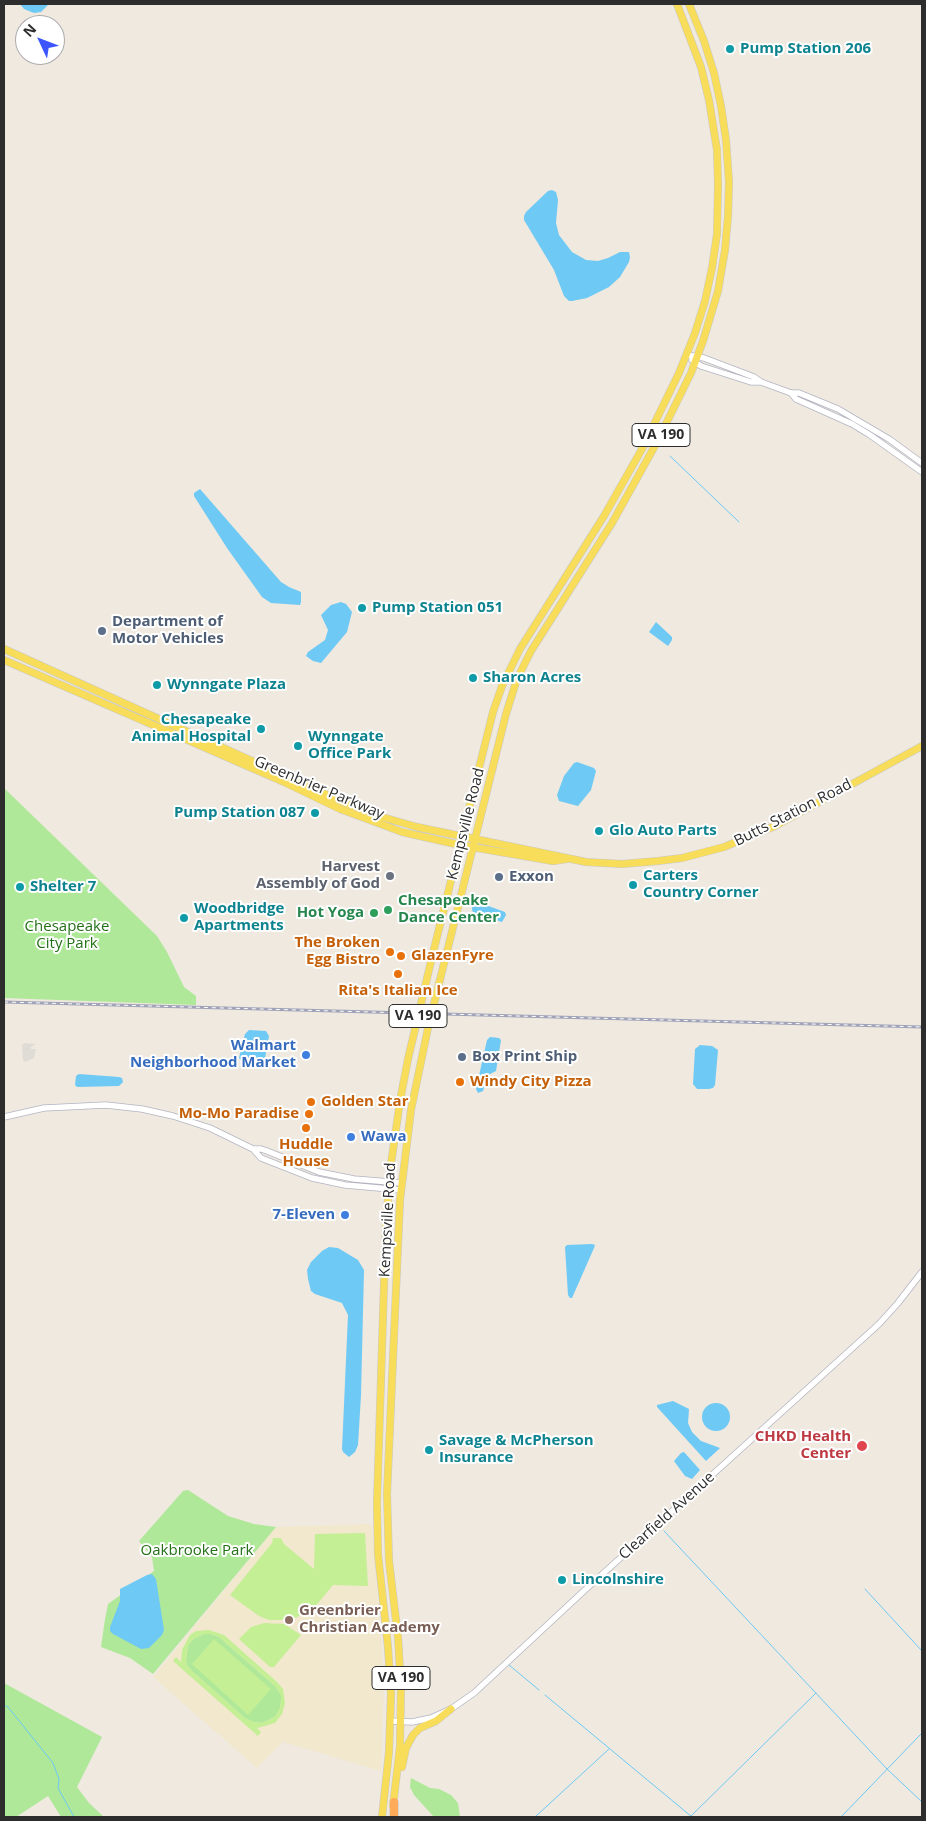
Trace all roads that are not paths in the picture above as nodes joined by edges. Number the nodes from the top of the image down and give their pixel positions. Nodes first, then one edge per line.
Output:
1 (677, 4) edge
2 (689, 4) edge
3 (687, 355) junction
4 (698, 355) junction
5 (695, 363) junction
6 (760, 382) junction
7 (791, 393) junction
8 (922, 463) edge
9 (922, 472) edge
10 (4, 649) edge
11 (4, 660) edge
12 (922, 746) edge
13 (462, 836) junction
14 (475, 839) junction
15 (460, 845) junction
16 (473, 848) junction
17 (567, 859) junction
18 (4, 1117) edge
19 (388, 1186) junction
20 (401, 1187) junction
21 (922, 1272) edge
22 (451, 1709) junction
23 (390, 1721) junction
24 (401, 1722) junction
25 (396, 1786) junction
26 (394, 1802) joint
27 (382, 1817) edge
28 (393, 1817) edge

1 - 3 main road, Kempsville Road / VA 190
2 - 4 main road, Kempsville Road / VA 190
3 - 4 street
3 - 5 street
3 - 13 main road, Kempsville Road / VA 190
4 - 5 main road, Kempsville Road / VA 190
4 - 6 street
5 - 6 street
5 - 14 main road, Kempsville Road / VA 190
6 - 7 street
7 - 8 street
7 - 9 street
10 - 13 main road, Greenbrier Parkway
11 - 15 main road, Greenbrier Parkway
12 - 17 main road, Butts Station Road
13 - 14 main road, Greenbrier Parkway
13 - 15 main road, Kempsville Road / VA 190
14 - 16 main road, Kempsville Road / VA 190
14 - 17 main road, Butts Station Road
15 - 16 main road, Greenbrier Parkway
15 - 19 main road, Kempsville Road / VA 190
16 - 17 main road, Butts Station Road
16 - 20 main road, Kempsville Road / VA 190
18 - 19 street
19 - 20 street
19 - 23 main road, Kempsville Road / VA 190
20 - 24 main road, Kempsville Road / VA 190
21 - 22 street, Clearfield Avenue
22 - 24 street, Clearfield Avenue
22 - 25 main road
23 - 24 street, Clearfield Avenue
23 - 27 main road, Kempsville Road / VA 190
24 - 25 main road, Kempsville Road / VA 190
25 - 26 main road, Kempsville Road / VA 190
26 - 28 highway

